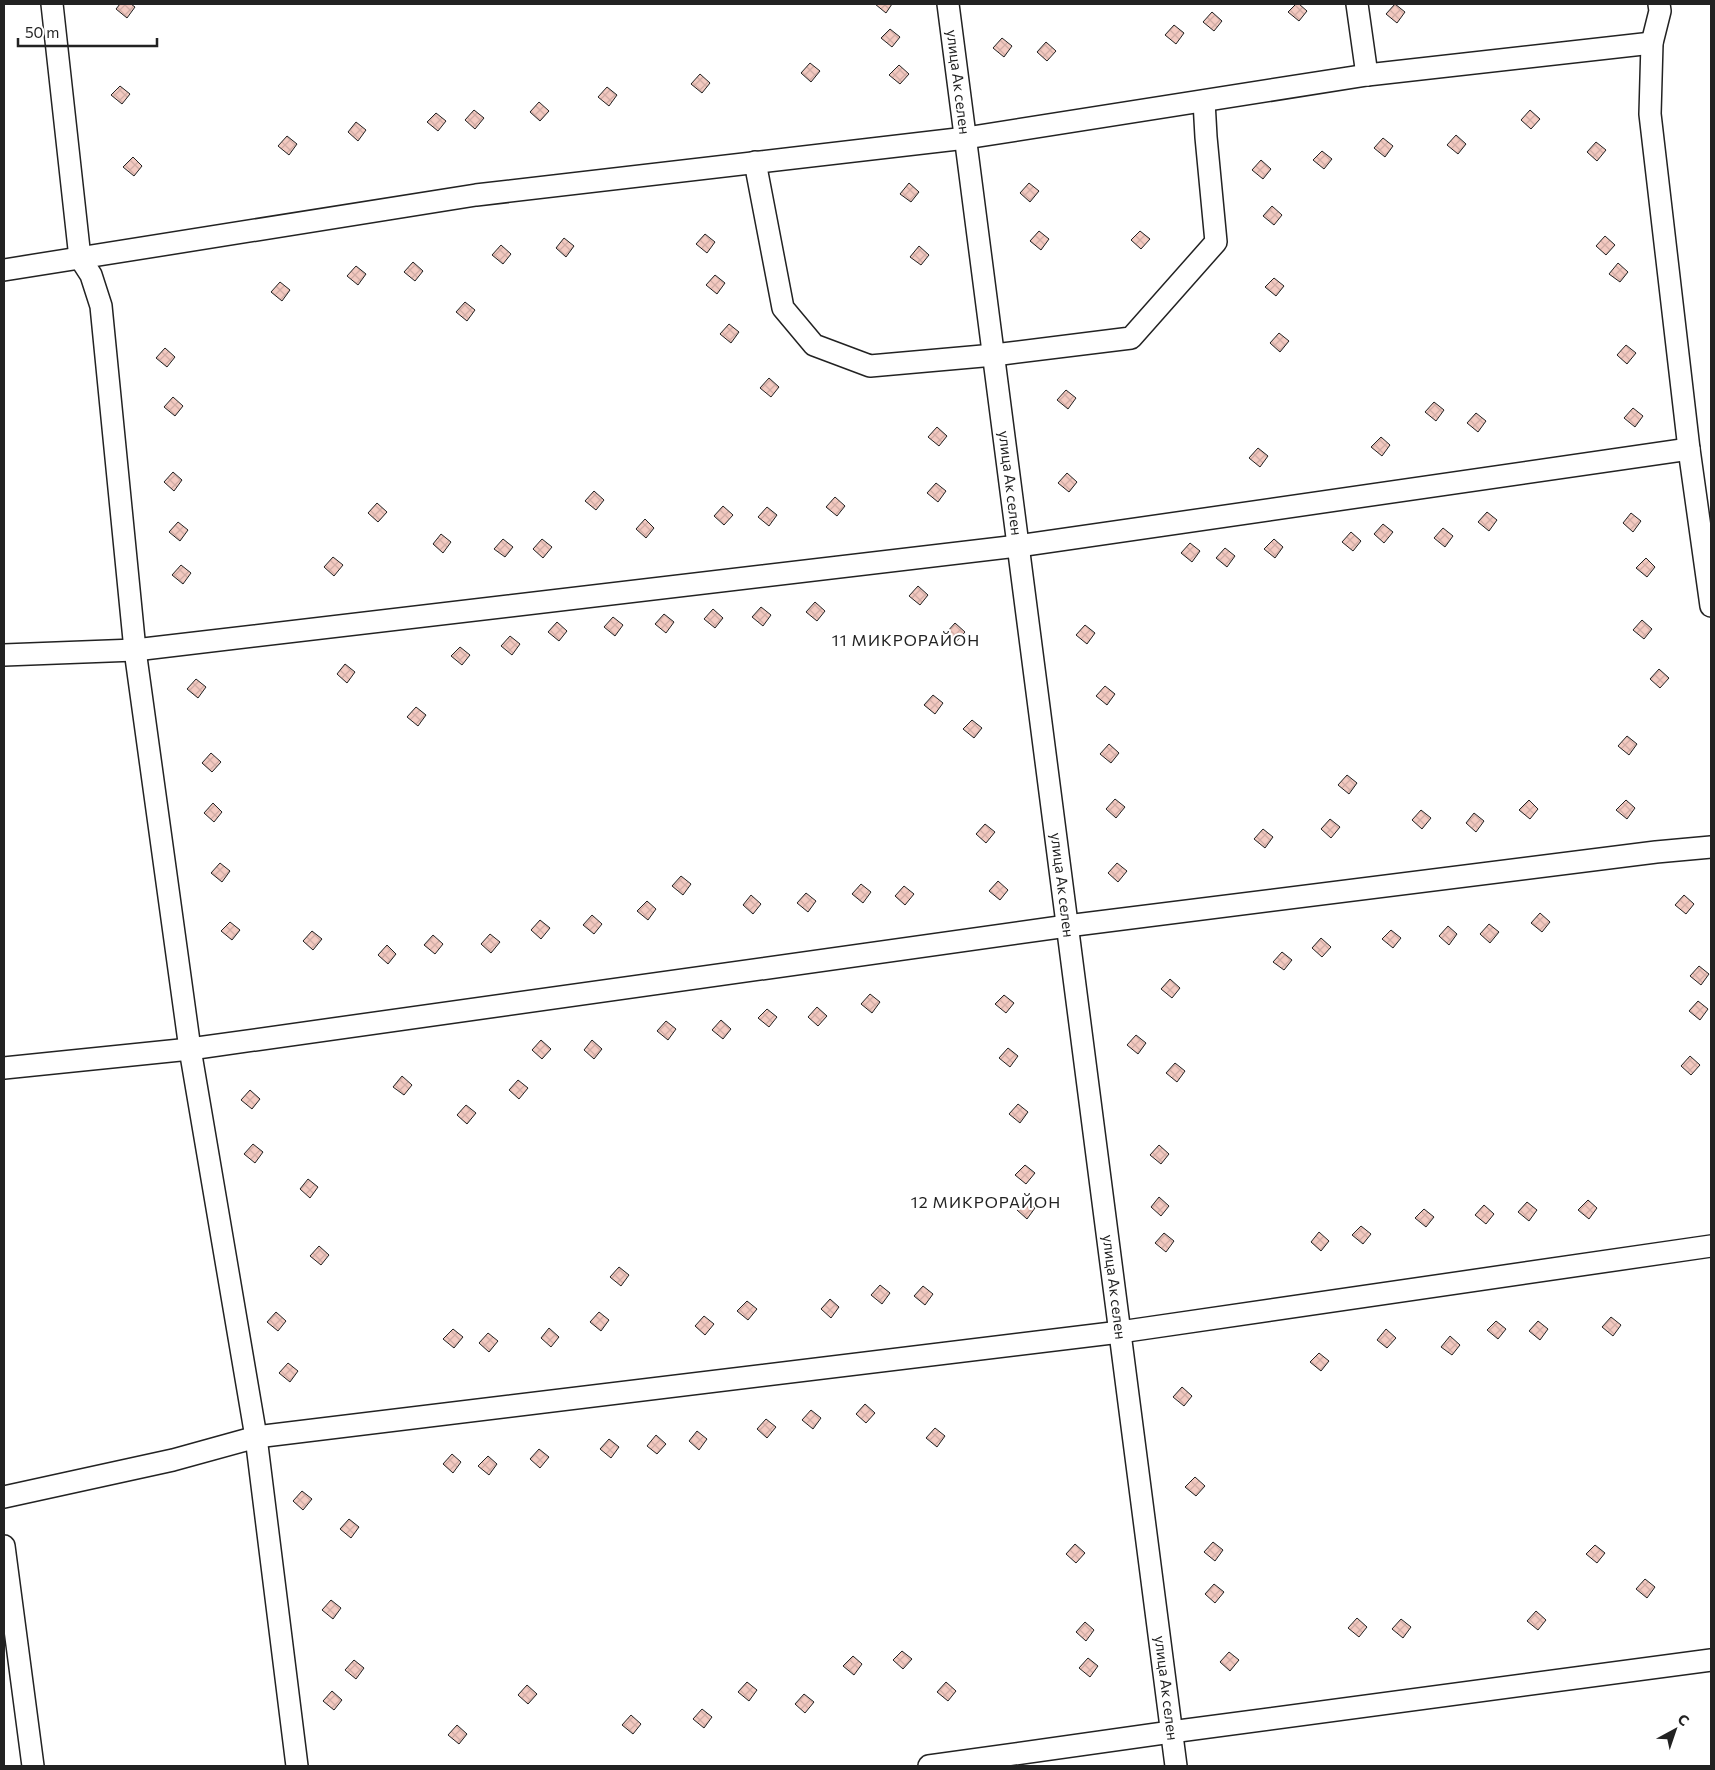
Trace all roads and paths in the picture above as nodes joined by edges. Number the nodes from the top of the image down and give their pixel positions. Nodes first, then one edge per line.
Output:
1 (52, 4) edge
2 (948, 4) edge
3 (1357, 4) edge
4 (1659, 4) edge
5 (1652, 43) junction
6 (1367, 75) junction
7 (1204, 101) junction
8 (966, 138) junction
9 (755, 162) junction
10 (80, 258) junction
11 (4, 270) edge
12 (994, 355) junction
13 (1689, 449) junction
14 (1018, 546) junction
15 (1711, 606) edge
16 (135, 650) junction
17 (4, 655) edge
18 (1711, 847) edge
19 (1067, 926) junction
20 (190, 1048) junction
21 (4, 1068) edge
22 (1711, 1246) edge
23 (1120, 1332) junction
24 (256, 1437) junction
25 (4, 1497) edge
26 (4, 1546) edge
27 (1711, 1660) edge
28 (1171, 1732) junction
29 (33, 1766) edge
30 (297, 1766) edge
31 (929, 1766) edge
32 (1176, 1766) edge

1 - 10 street
2 - 8 street, улица Ак селен
3 - 6 street
4 - 5 street
5 - 6 street
5 - 13 street
6 - 7 street
7 - 8 street
7 - 12 street
8 - 9 street
8 - 12 street, улица Ак селен
9 - 10 street
9 - 12 street
10 - 11 street
10 - 16 street
12 - 14 street, улица Ак селен
13 - 14 street
13 - 15 street
14 - 16 street
14 - 19 street, улица Ак селен
16 - 17 street
16 - 20 street
18 - 19 street
19 - 20 street
19 - 23 street, улица Ак селен
20 - 21 street
20 - 24 street
22 - 23 street
23 - 24 street
23 - 28 street, улица Ак селен
24 - 25 street
24 - 30 street
26 - 29 street
27 - 28 street
28 - 31 street
28 - 32 street, улица Ак селен

